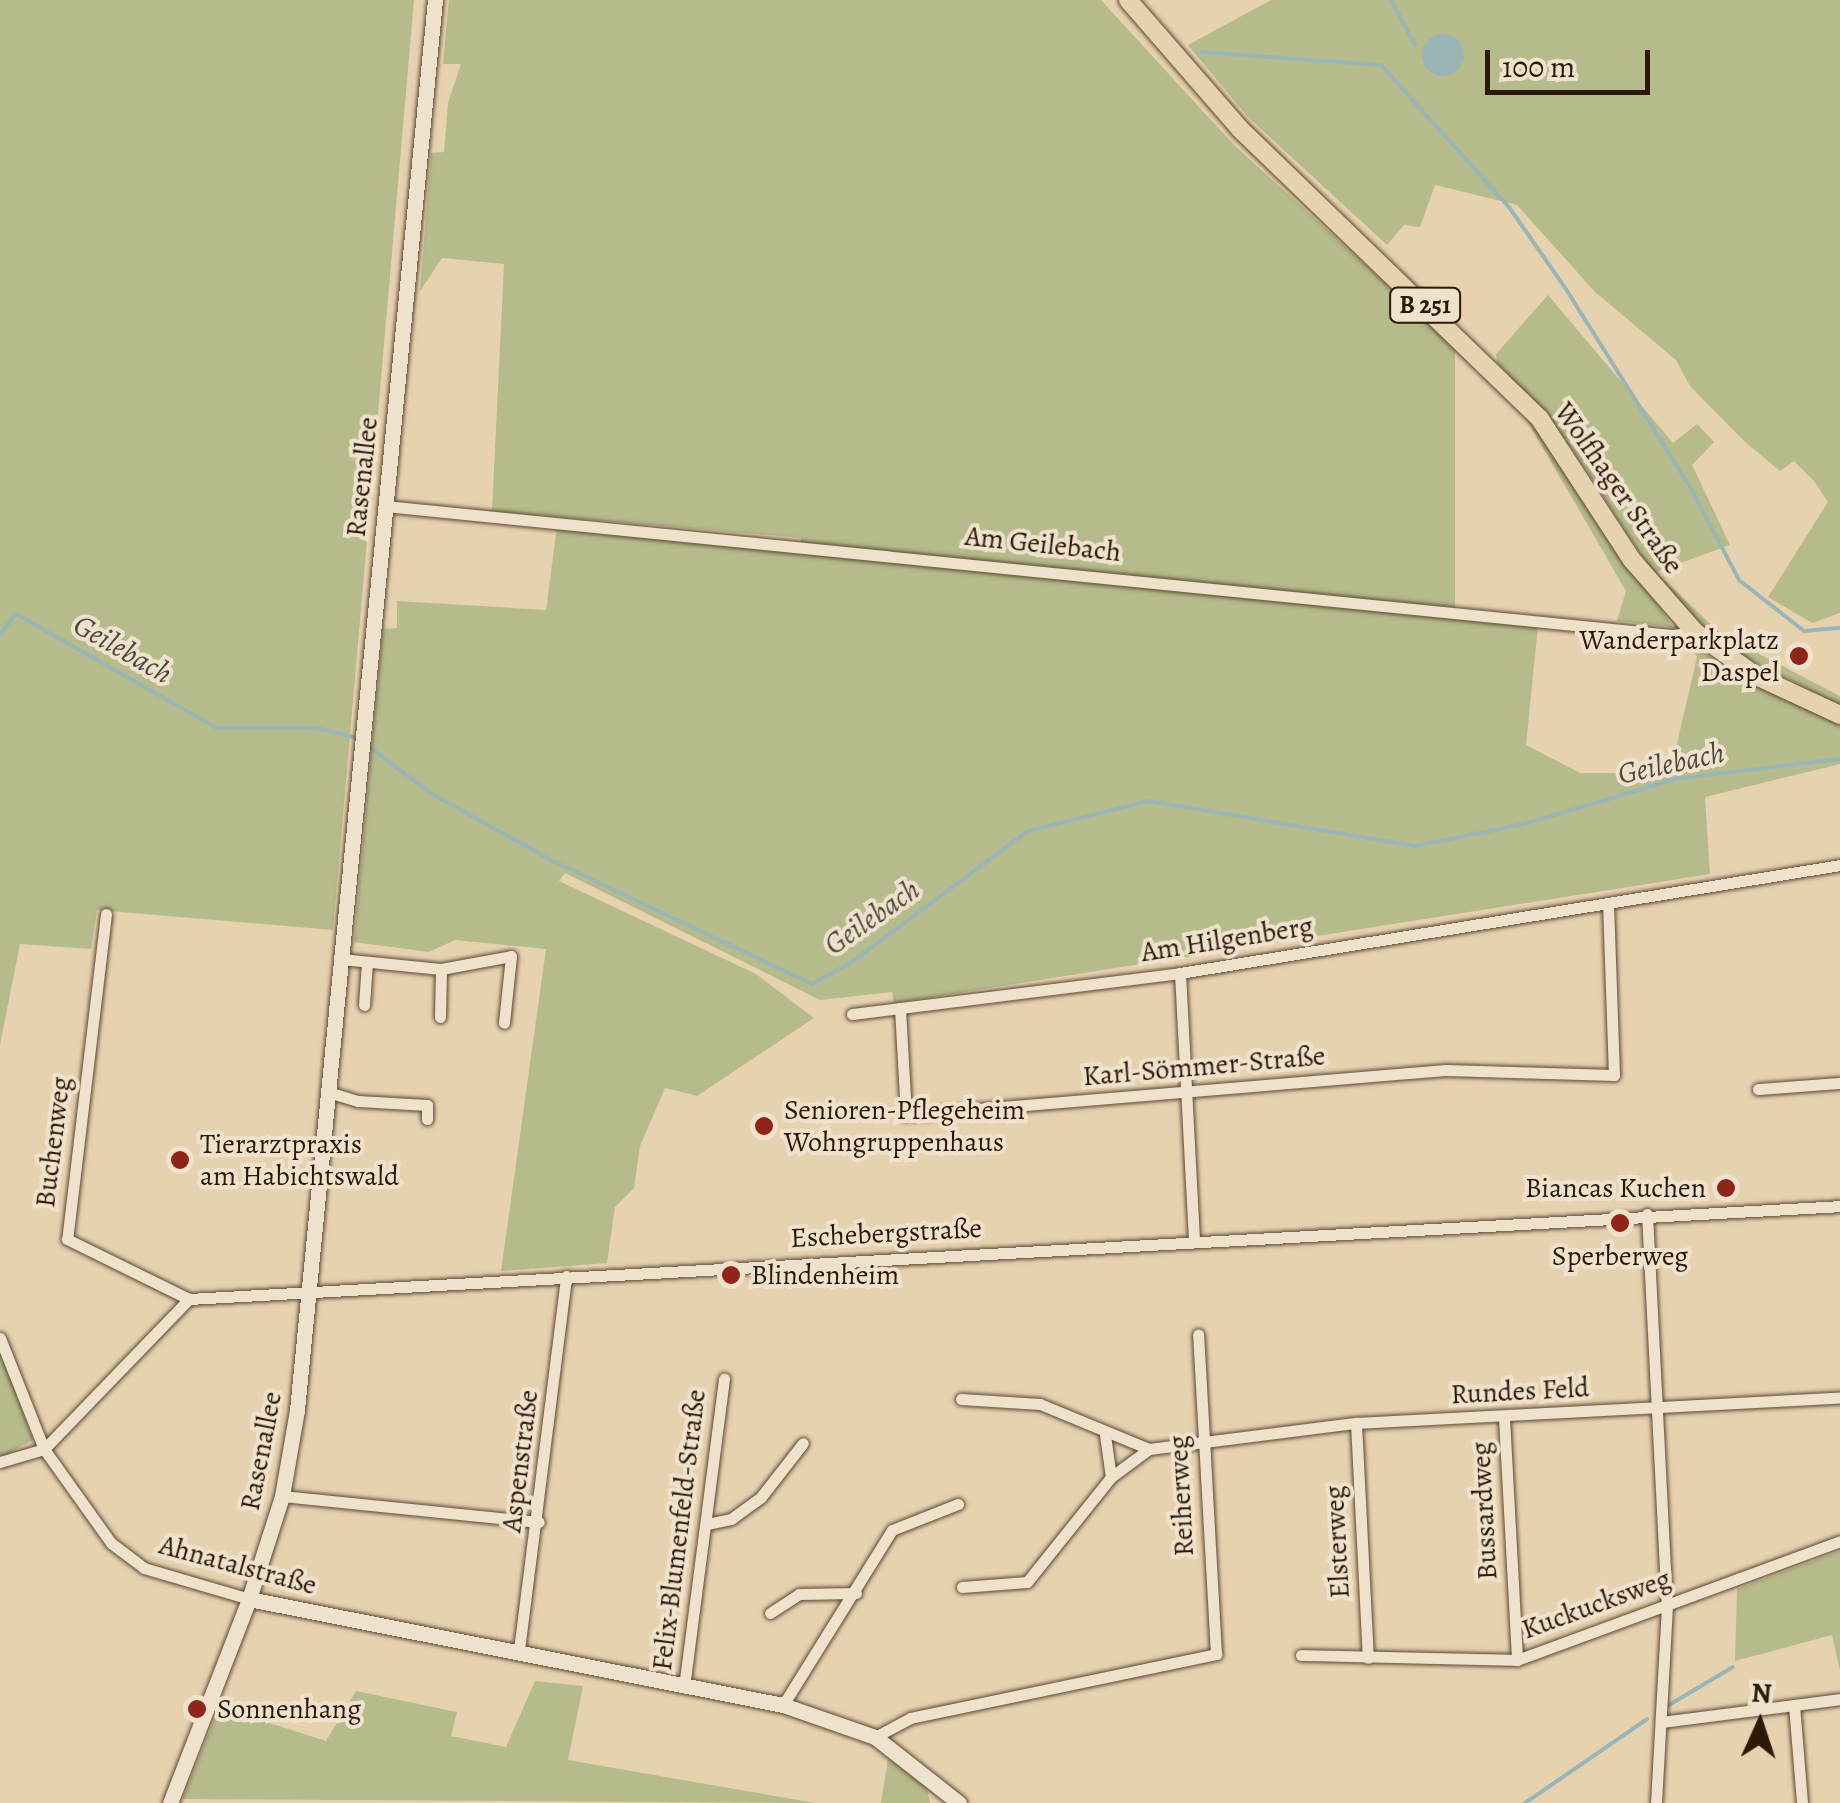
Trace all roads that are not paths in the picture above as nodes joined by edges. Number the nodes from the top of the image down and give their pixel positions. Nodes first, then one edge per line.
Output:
1 (435, 0) edge
2 (1128, 0) edge
3 (386, 506) junction
4 (1695, 632) junction
5 (1840, 714) edge
6 (1840, 865) edge
7 (1608, 904) junction
8 (106, 914) dead end
9 (341, 959) junction
10 (367, 962) junction
11 (441, 969) junction
12 (1180, 973) junction
13 (364, 1005) dead end
14 (900, 1008) junction
15 (852, 1014) dead end
16 (440, 1017) dead end
17 (504, 1023) dead end
18 (1840, 1082) edge
19 (1758, 1088) dead end
20 (328, 1092) junction
21 (1187, 1092) junction
22 (427, 1119) dead end
23 (1840, 1206) edge
24 (1647, 1214) junction
25 (1194, 1240) junction
26 (566, 1276) junction
27 (311, 1291) junction
28 (189, 1300) junction
29 (1198, 1335) dead end
30 (0, 1338) edge
31 (724, 1378) dead end
32 (1840, 1398) edge
33 (962, 1399) dead end
34 (1657, 1407) junction
35 (1504, 1418) junction
36 (1356, 1423) junction
37 (1105, 1435) junction
38 (1203, 1438) junction
39 (804, 1443) dead end
40 (44, 1449) junction
41 (1149, 1450) junction
42 (0, 1462) edge
43 (1111, 1477) junction
44 (282, 1496) junction
45 (958, 1504) dead end
46 (539, 1522) junction
47 (707, 1524) junction
48 (1840, 1541) edge
49 (962, 1586) dead end
50 (856, 1594) junction
51 (248, 1599) junction
52 (1667, 1606) junction
53 (770, 1612) dead end
54 (519, 1650) junction
55 (1301, 1655) dead end
56 (1368, 1658) junction
57 (1517, 1660) junction
58 (684, 1687) junction
59 (1840, 1699) edge
60 (783, 1705) junction
61 (1794, 1705) junction
62 (1661, 1722) junction
63 (875, 1737) junction
64 (170, 1803) edge
65 (958, 1803) edge
66 (1656, 1803) edge
67 (1802, 1803) edge

1 - 3 main road, Rasenallee
2 - 4 main road, Wolfhager Straße / B 251
3 - 4 street, Am Geilebach
3 - 9 main road, Rasenallee
4 - 5 main road, Wolfhager Straße / B 251
6 - 7 street, Am Hilgenberg
7 - 12 street, Am Hilgenberg
7 - 21 street, Karl-Sömmer-Straße
8 - 28 street, Buchenweg
9 - 10 street
9 - 20 main road, Rasenallee
10 - 11 street
10 - 13 street
11 - 16 street
11 - 17 street
12 - 14 street, Am Hilgenberg
12 - 21 street
14 - 15 street, Am Hilgenberg
14 - 21 street, Karl-Sömmer-Straße
18 - 19 street
20 - 22 street
20 - 27 main road, Rasenallee
21 - 25 street
23 - 24 street, Eschebergstraße
24 - 25 street, Eschebergstraße
24 - 34 street
25 - 26 street, Eschebergstraße
26 - 27 street, Eschebergstraße
26 - 46 street, Aspenstraße
27 - 28 street, Eschebergstraße
27 - 44 main road, Rasenallee
28 - 40 street
29 - 38 street, Reiherweg
30 - 40 street, Ahnatalstraße
31 - 47 street, Felix-Blumenfeld-Straße
32 - 34 street, Rundes Feld
33 - 37 street
34 - 35 street, Rundes Feld
34 - 52 street
35 - 36 street, Rundes Feld
35 - 57 street, Bussardweg
36 - 38 street, Rundes Feld
36 - 56 street, Elsterweg
37 - 41 street
37 - 43 street
38 - 41 street, Rundes Feld
38 - 63 street, Reiherweg
39 - 47 street
40 - 42 street
40 - 51 street, Ahnatalstraße
41 - 43 street
43 - 49 street
44 - 46 street
44 - 51 main road, Rasenallee
45 - 50 street
46 - 54 street, Aspenstraße
47 - 58 street, Felix-Blumenfeld-Straße
48 - 52 street, Kuckucksweg
50 - 53 street
50 - 60 street
51 - 54 main road, Ahnatalstraße
51 - 64 main road, Rasenallee
52 - 57 street, Kuckucksweg
52 - 62 street
54 - 58 main road, Ahnatalstraße
55 - 56 street, Kuckucksweg
56 - 57 street, Kuckucksweg
58 - 60 main road, Ahnatalstraße
59 - 61 street
60 - 63 main road, Ahnatalstraße
61 - 62 street
61 - 67 street
62 - 66 street
63 - 65 main road, Ahnatalstraße

